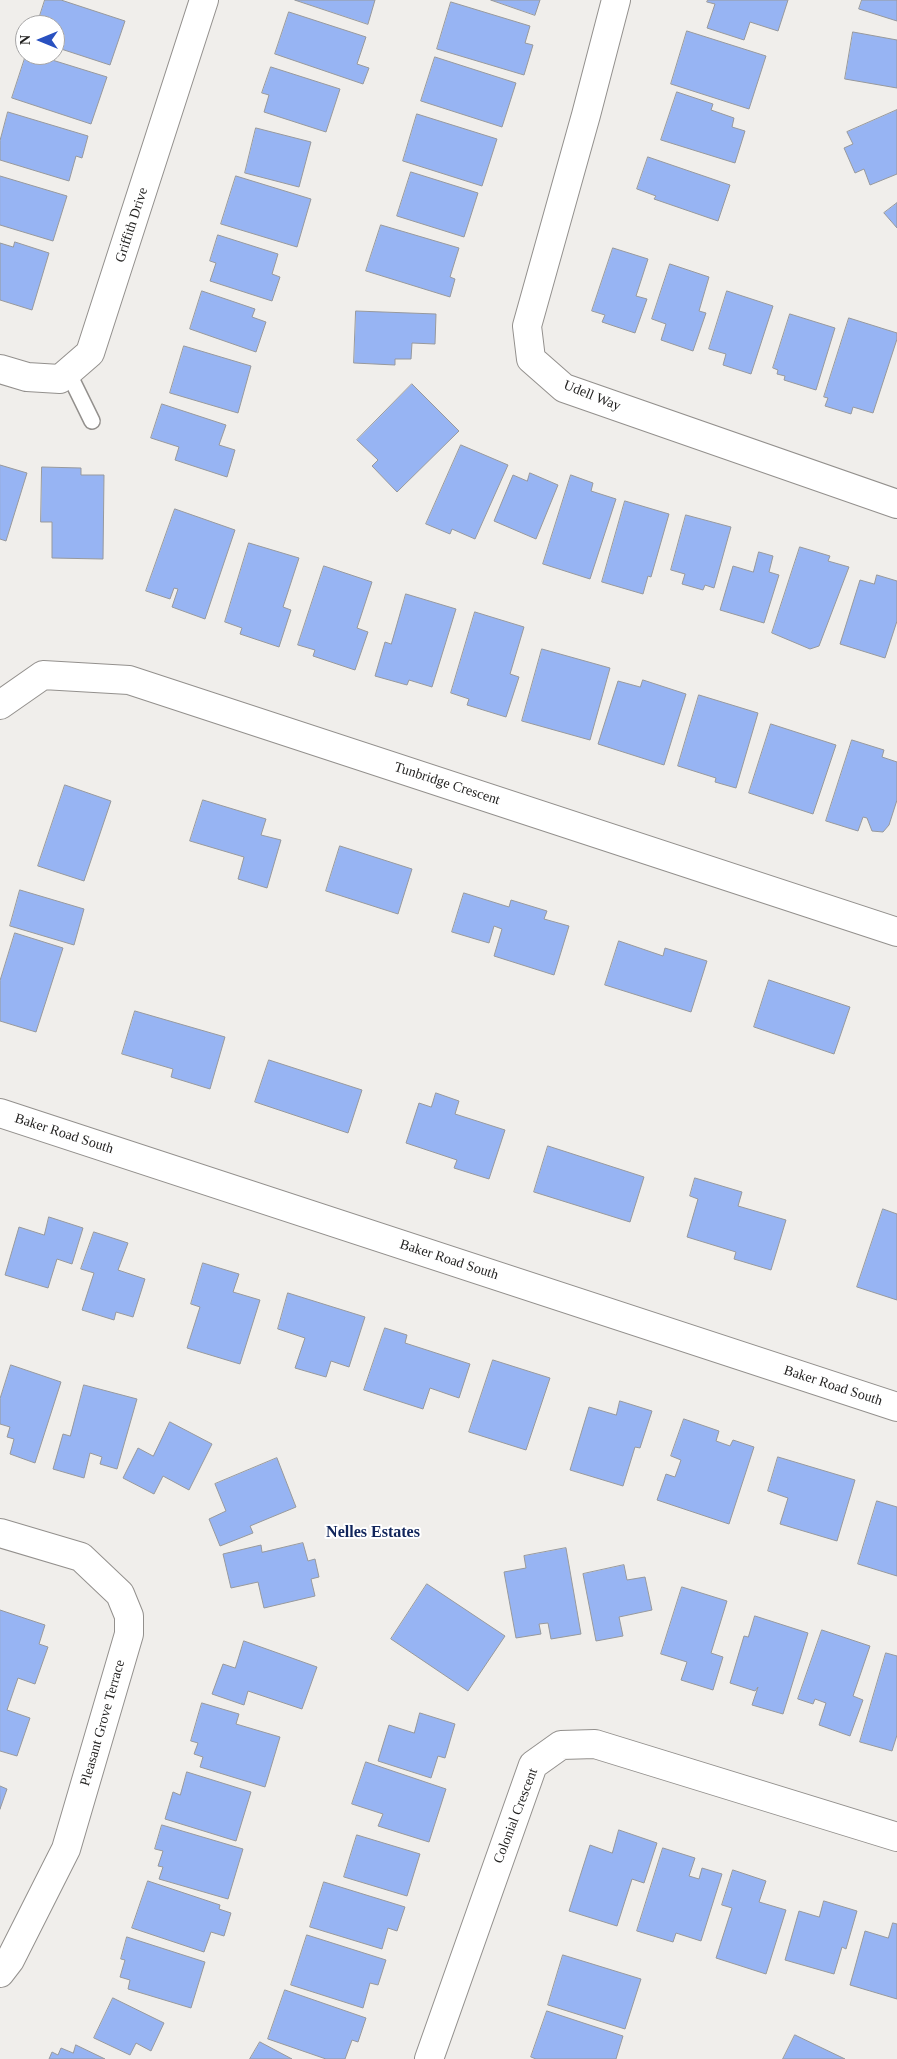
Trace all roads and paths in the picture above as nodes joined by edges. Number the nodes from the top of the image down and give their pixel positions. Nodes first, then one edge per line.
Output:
1 (204, 0) edge
2 (616, 0) edge
3 (0, 369) edge
4 (68, 372) junction
5 (92, 421) dead end
6 (897, 504) edge
7 (0, 705) edge
8 (897, 932) edge
9 (0, 1113) edge
10 (897, 1407) edge
11 (0, 1533) edge
12 (897, 1837) edge
13 (0, 1973) edge
14 (429, 2059) edge

1 - 4 street, Griffith Drive
2 - 6 street, Udell Way
3 - 4 street, Griffith Drive
4 - 5 lane
7 - 8 street, Tunbridge Crescent
9 - 10 street, Baker Road South
11 - 13 street, Pleasant Grove Terrace
12 - 14 street, Colonial Crescent

